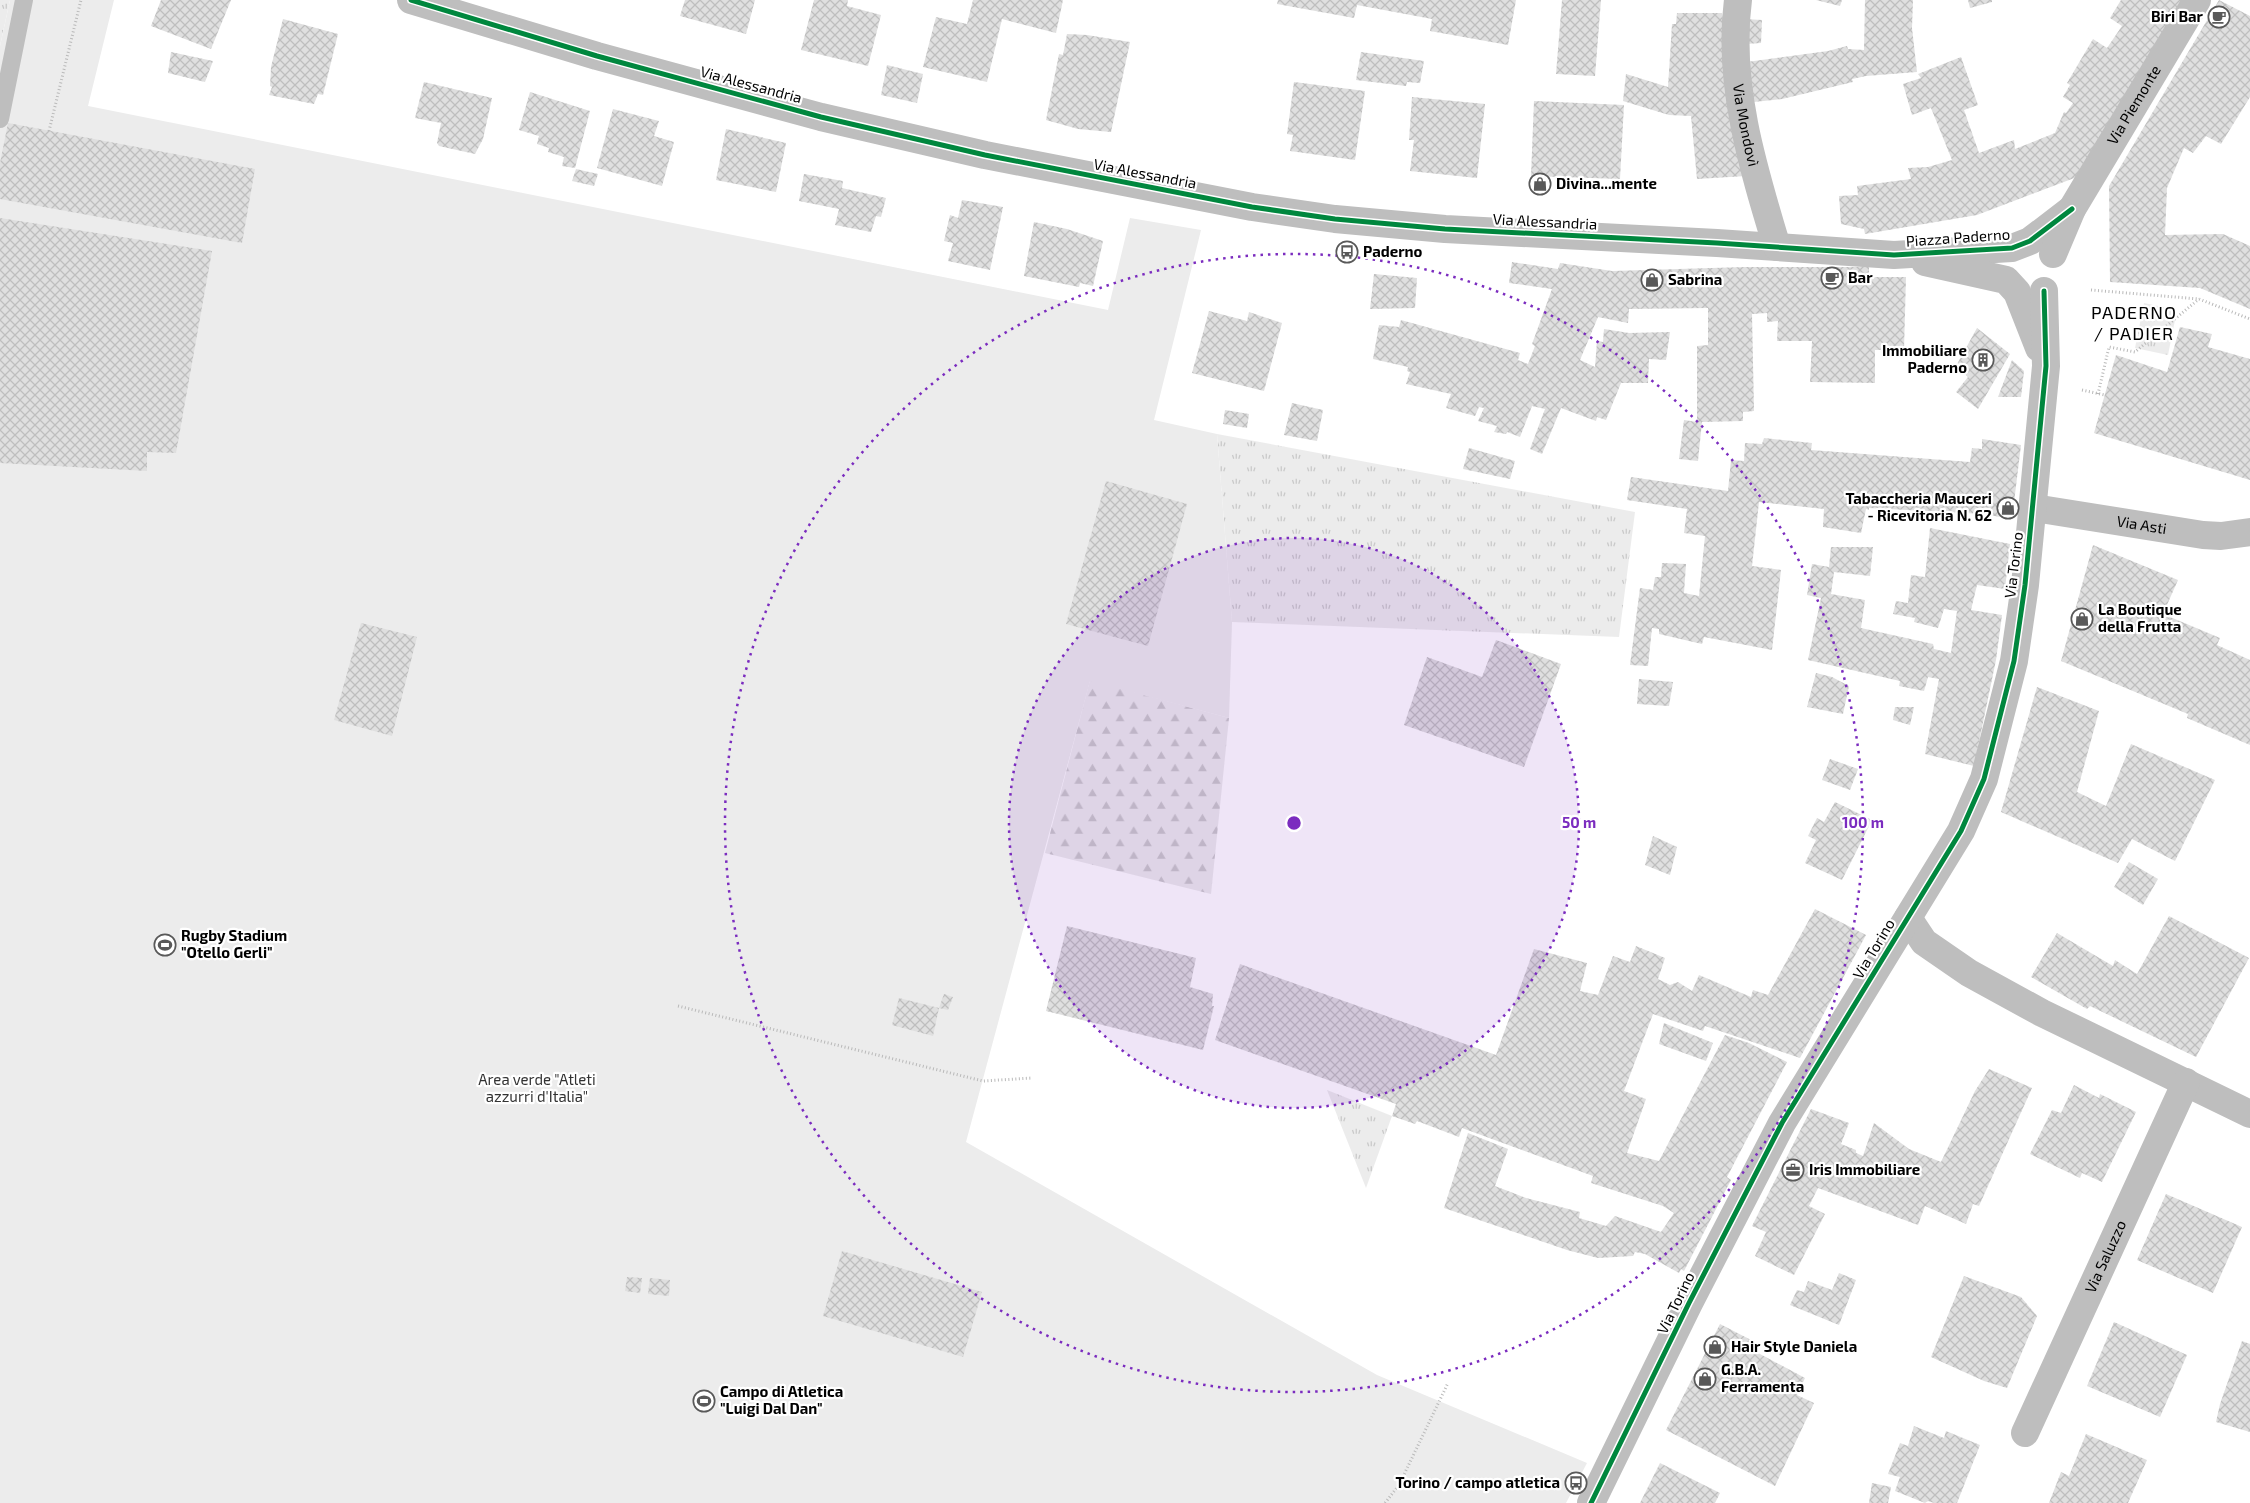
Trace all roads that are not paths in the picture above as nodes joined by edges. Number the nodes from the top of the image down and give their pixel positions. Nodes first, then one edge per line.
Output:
1 (24, 0) edge
2 (411, 0) edge
3 (1738, 0) edge
4 (2197, 0) edge
5 (0, 119) edge
6 (2072, 210) junction
7 (2021, 245) junction
8 (1777, 247) junction
9 (2054, 254) junction
10 (1894, 255) junction
11 (2012, 286) junction
12 (2044, 291) junction
13 (2046, 366) junction
14 (2034, 508) junction
15 (2250, 532) edge
16 (1908, 918) junction
17 (2186, 1082) junction
18 (2250, 1114) edge
19 (2025, 1433) dead end
20 (1592, 1503) edge

1 - 5 lane
2 - 8 street, Via Alessandria
3 - 8 street, Via Mondovì
4 - 6 street, Via Piemonte
6 - 7 street, Piazza Paderno
6 - 9 street
7 - 9 street, Piazza Paderno
7 - 10 street, Piazza Paderno
7 - 11 street, Piazza Paderno
8 - 10 street, Via Alessandria
9 - 12 street
10 - 11 street, Piazza Paderno
11 - 12 street, Piazza Paderno
11 - 13 street, Piazza Paderno
12 - 13 street
13 - 14 street, Via Torino
14 - 15 street, Via Asti
14 - 16 street, Via Torino
16 - 17 street
16 - 20 street, Via Torino
17 - 18 street
17 - 19 street, Via Saluzzo

